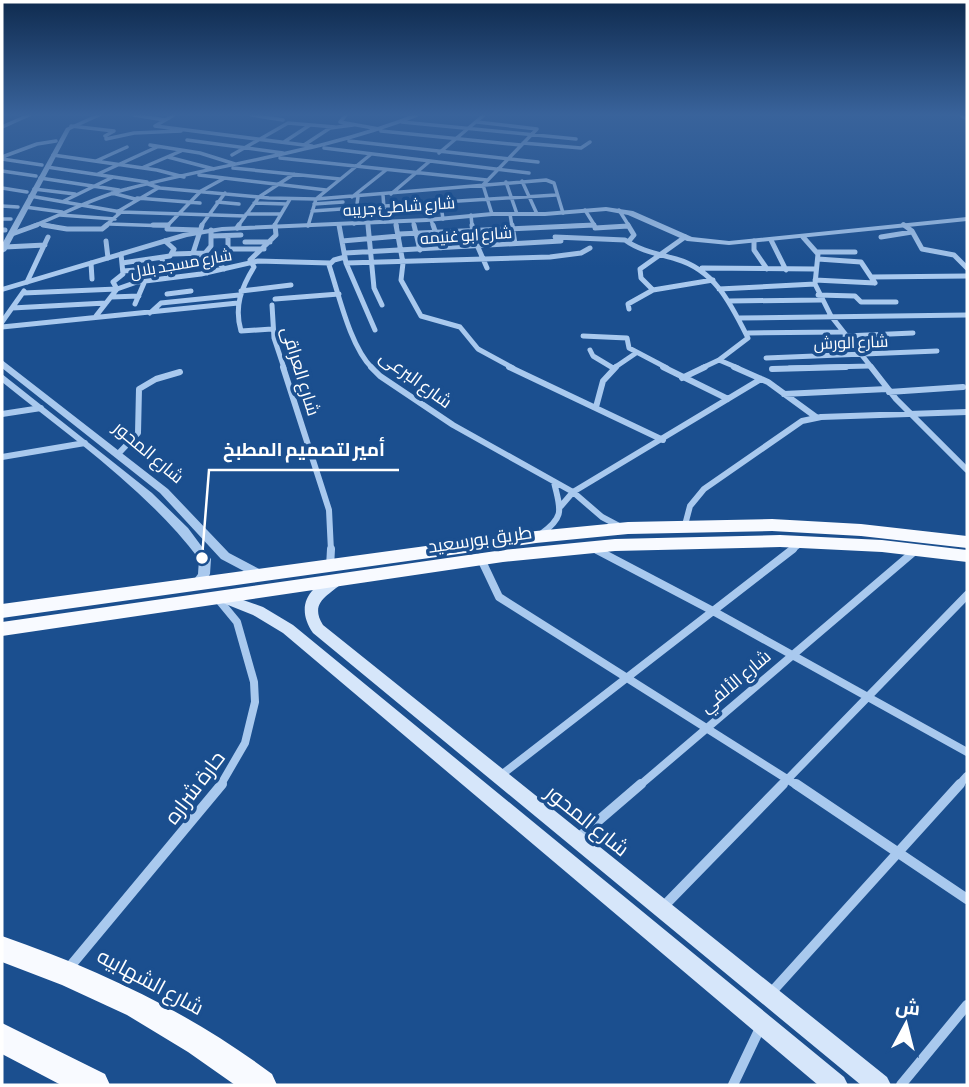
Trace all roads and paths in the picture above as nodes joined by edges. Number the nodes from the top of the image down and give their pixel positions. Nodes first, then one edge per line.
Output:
1 (45, 166) joint
2 (115, 166) edge
3 (129, 166) edge
4 (148, 166) edge
5 (199, 166) edge
6 (232, 166) edge
7 (355, 166) joint
8 (425, 166) edge
9 (466, 166) edge
10 (501, 166) edge
11 (225, 167) junction
12 (143, 168) junction
13 (498, 169) junction
14 (215, 170) junction
15 (386, 170) junction
16 (2, 171) edge
17 (15, 173) junction
18 (416, 173) junction
19 (529, 173) dead end
20 (97, 174) junction
21 (195, 174) junction
22 (294, 174) junction
23 (38, 177) junction
24 (115, 177) junction
25 (185, 177) junction
26 (2, 179) edge
27 (223, 179) junction
28 (340, 179) junction
29 (487, 180) junction
30 (522, 181) junction
31 (506, 182) junction
32 (151, 183) junction
33 (276, 185) junction
34 (483, 185) junction
35 (95, 186) junction
36 (467, 187) junction
37 (2, 188) edge
38 (158, 188) junction
39 (121, 190) junction
40 (178, 190) junction
41 (326, 190) junction
42 (438, 190) junction
43 (201, 191) junction
44 (31, 192) junction
45 (111, 193) junction
46 (225, 193) junction
47 (413, 193) junction
48 (391, 194) junction
49 (77, 195) junction
50 (383, 195) junction
51 (556, 195) junction
52 (530, 196) junction
53 (259, 197) junction
54 (351, 197) junction
55 (358, 197) junction
56 (512, 197) junction
57 (136, 199) junction
58 (489, 199) junction
59 (164, 200) junction
60 (471, 200) junction
61 (289, 201) junction
62 (64, 202) junction
63 (190, 202) junction
64 (217, 202) junction
65 (315, 202) junction
66 (344, 202) dead end
67 (440, 202) junction
68 (200, 203) dead end
69 (254, 203) junction
70 (428, 203) dead end
71 (82, 204) junction
72 (239, 204) dead end
73 (414, 204) junction
74 (2, 205) edge
75 (384, 206) junction
76 (21, 207) junction
77 (356, 208) junction
78 (585, 210) junction
79 (619, 210) junction
80 (50, 211) junction
81 (312, 211) junction
82 (65, 212) junction
83 (119, 212) junction
84 (562, 213) junction
85 (147, 214) junction
86 (280, 214) junction
87 (492, 214) junction
88 (513, 214) junction
89 (537, 214) junction
90 (548, 214) junction
91 (59, 215) junction
92 (177, 215) junction
93 (207, 215) junction
94 (246, 215) junction
95 (471, 215) junction
96 (2, 219) edge
97 (11, 219) junction
98 (115, 219) junction
99 (443, 219) junction
100 (967, 219) edge
101 (431, 220) junction
102 (414, 221) junction
103 (385, 222) junction
104 (396, 222) junction
105 (110, 223) junction
106 (368, 223) junction
107 (39, 224) junction
108 (140, 224) junction
109 (339, 224) junction
110 (354, 224) junction
111 (902, 224) junction
112 (169, 225) junction
113 (308, 226) junction
114 (628, 226) junction
115 (274, 227) junction
116 (595, 227) junction
117 (552, 228) junction
118 (512, 230) junction
119 (198, 231) junction
120 (473, 231) junction
121 (239, 232) junction
122 (912, 232) junction
123 (5, 233) edge
124 (416, 233) junction
125 (435, 233) junction
126 (399, 235) junction
127 (212, 236) junction
128 (48, 237) dead end
129 (685, 237) junction
130 (803, 237) junction
131 (881, 237) dead end
132 (369, 238) junction
133 (601, 238) junction
134 (228, 239) junction
135 (556, 239) junction
136 (771, 240) junction
137 (106, 241) dead end
138 (342, 241) junction
139 (629, 241) junction
140 (754, 241) junction
141 (165, 242) junction
142 (245, 242) dead end
143 (270, 242) junction
144 (45, 244) junction
145 (515, 244) junction
146 (479, 246) junction
147 (264, 248) junction
148 (440, 248) junction
149 (4, 249) edge
150 (420, 250) junction
151 (134, 251) junction
152 (227, 251) junction
153 (402, 251) junction
154 (844, 252) junction
155 (855, 252) dead end
156 (193, 253) junction
157 (205, 253) junction
158 (237, 253) dead end
159 (371, 253) junction
160 (173, 254) junction
161 (818, 255) junction
162 (662, 256) junction
163 (483, 257) junction
164 (108, 258) junction
165 (162, 258) junction
166 (345, 258) junction
167 (121, 259) junction
168 (137, 261) junction
169 (846, 261) junction
170 (250, 262) junction
171 (330, 262) junction
172 (90, 263) junction
173 (372, 263) junction
174 (174, 264) junction
175 (403, 264) junction
176 (205, 266) junction
177 (195, 267) junction
178 (487, 268) dead end
179 (702, 268) junction
180 (967, 268) edge
181 (767, 269) junction
182 (815, 269) junction
183 (224, 270) junction
184 (786, 270) junction
185 (122, 271) junction
186 (172, 271) junction
187 (207, 273) junction
188 (190, 276) junction
189 (967, 276) edge
190 (872, 277) junction
191 (169, 278) junction
192 (92, 279) dead end
193 (713, 280) junction
194 (146, 281) junction
195 (29, 282) junction
196 (815, 282) junction
197 (291, 285) dead end
198 (117, 289) junction
199 (719, 289) junction
200 (2, 290) edge
201 (653, 290) junction
202 (191, 291) junction
203 (23, 293) junction
204 (240, 293) junction
205 (167, 294) dead end
206 (339, 294) junction
207 (139, 296) junction
208 (111, 297) junction
209 (820, 297) junction
210 (192, 300) junction
211 (181, 301) junction
212 (729, 301) junction
213 (767, 301) junction
214 (106, 303) junction
215 (238, 303) junction
216 (896, 303) dead end
217 (135, 304) dead end
218 (382, 305) dead end
219 (12, 308) junction
220 (629, 309) dead end
221 (181, 310) junction
222 (149, 313) junction
223 (967, 315) edge
224 (96, 316) junction
225 (831, 316) junction
226 (778, 317) junction
227 (739, 318) junction
228 (2, 324) edge
229 (272, 329) junction
230 (374, 330) dead end
231 (748, 333) junction
232 (913, 333) dead end
233 (844, 334) junction
234 (583, 336) dead end
235 (590, 350) dead end
236 (937, 351) dead end
237 (636, 353) junction
238 (859, 354) junction
239 (766, 358) dead end
240 (719, 360) junction
241 (2, 363) edge
242 (869, 366) junction
243 (613, 368) junction
244 (772, 369) dead end
245 (180, 372) dead end
246 (682, 378) junction
247 (761, 379) junction
248 (4, 380) edge
249 (963, 387) dead end
250 (888, 390) junction
251 (783, 394) junction
252 (728, 400) junction
253 (596, 407) junction
254 (41, 408) junction
255 (967, 412) edge
256 (2, 415) edge
257 (912, 415) junction
258 (817, 417) junction
259 (663, 440) junction
260 (85, 443) junction
261 (119, 453) junction
262 (2, 457) edge
263 (967, 470) edge
264 (554, 482) junction
265 (573, 492) junction
266 (561, 506) junction
267 (628, 528) junction
268 (683, 531) junction
269 (536, 537) junction
270 (803, 541) junction
271 (967, 542) edge
272 (591, 547) junction
273 (917, 550) junction
274 (967, 556) edge
275 (481, 559) junction
276 (333, 574) junction
277 (265, 577) junction
278 (195, 586) junction
279 (967, 595) edge
280 (220, 599) junction
281 (2, 611) edge
282 (713, 611) junction
283 (2, 629) edge
284 (792, 654) junction
285 (628, 677) junction
286 (868, 697) junction
287 (705, 727) junction
288 (967, 752) edge
289 (499, 776) junction
290 (967, 776) edge
291 (788, 779) junction
292 (552, 819) junction
293 (534, 834) junction
294 (577, 839) junction
295 (899, 853) junction
296 (967, 899) edge
297 (662, 909) junction
298 (2, 949) edge
299 (67, 971) junction
300 (769, 995) junction
301 (967, 1005) edge
302 (763, 1023) junction
303 (2, 1038) edge
304 (78, 1081) edge
305 (261, 1085) edge
306 (733, 1085) edge
307 (836, 1085) edge
308 (879, 1085) edge
309 (901, 1085) edge

1 - 20 street
1 - 23 street
2 - 20 street
3 - 12 street
4 - 12 street
5 - 14 street
6 - 11 street
7 - 15 street
7 - 28 street
8 - 18 street
9 - 13 street
10 - 13 street
11 - 14 street
11 - 22 street
12 - 25 street
13 - 19 street
13 - 29 street
14 - 21 street
15 - 18 street
15 - 54 street
16 - 17 street
17 - 23 street
17 - 26 street
18 - 29 street
18 - 48 street
20 - 24 street
21 - 25 street
21 - 27 street
22 - 28 street
22 - 33 street
23 - 35 street
23 - 44 street
24 - 32 street
24 - 35 street
25 - 32 street
27 - 33 street
27 - 43 street
28 - 41 street
29 - 34 street
30 - 31 street
30 - 51 street
30 - 52 street
31 - 34 street
31 - 56 street
32 - 38 street
32 - 39 street
33 - 41 street
33 - 53 street
34 - 36 street
34 - 58 street
35 - 39 street
35 - 49 street
36 - 42 street
36 - 60 street
37 - 44 street
38 - 40 street
38 - 57 street
39 - 45 street
40 - 43 street
40 - 59 street
41 - 65 street
42 - 47 street
42 - 67 street
43 - 46 street
43 - 63 street
44 - 49 street
44 - 62 street
44 - 76 street
45 - 57 street
45 - 71 street
46 - 53 street
46 - 64 street
47 - 48 street
47 - 73 street
48 - 50 street
49 - 62 street
50 - 55 street
50 - 75 street
51 - 52 street
51 - 84 street
52 - 56 street
52 - 89 street
53 - 61 street
53 - 69 street
54 - 55 street
54 - 65 street
55 - 77 street
56 - 58 street
56 - 88 street
57 - 59 street
57 - 83 street
58 - 60 street
58 - 87 street
59 - 63 street
59 - 85 street
60 - 67 street
61 - 65 street
61 - 69 street
61 - 86 street
62 - 71 street
62 - 80 street
63 - 68 street
63 - 92 street
64 - 72 street
64 - 93 street
65 - 66 street
65 - 81 street
67 - 70 street
67 - 99 street
69 - 94 street
71 - 82 street
71 - 83 street
73 - 75 street
73 - 102 street
74 - 76 street
75 - 77 street
75 - 103 street
76 - 80 street
76 - 97 street
76 - 123 street
77 - 81 street
77 - 110 street
78 - 79 street, شارع شاطئ جريبه
78 - 84 street, شارع شاطئ جريبه
78 - 116 street
79 - 114 street
79 - 129 street, شارع شاطئ جريبه
80 - 82 street
81 - 113 street
82 - 91 street
83 - 85 street
83 - 98 street
84 - 90 street, شارع شاطئ جريبه
85 - 92 street
85 - 108 street
86 - 94 street
86 - 115 street
87 - 88 street, شارع شاطئ جريبه
87 - 95 street, شارع شاطئ جريبه
88 - 89 street, شارع شاطئ جريبه
88 - 118 street
89 - 90 street, شارع شاطئ جريبه
90 - 117 street
91 - 98 street
91 - 107 street
92 - 93 street
92 - 112 street
93 - 94 street
93 - 119 street
94 - 121 street
95 - 99 street, شارع شاطئ جريبه
95 - 120 street
96 - 97 street
97 - 123 street
98 - 105 street
99 - 101 street, شارع شاطئ جريبه
100 - 111 street, شارع شاطئ جريبه
101 - 102 street, شارع شاطئ جريبه
101 - 125 street
102 - 104 street, شارع شاطئ جريبه
102 - 124 street
103 - 104 street, شارع شاطئ جريبه
103 - 106 street, شارع شاطئ جريبه
104 - 126 street
105 - 107 street
105 - 108 street
106 - 110 street, شارع شاطئ جريبه
106 - 132 street
107 - 123 street
108 - 112 street
109 - 110 street, شارع شاطئ جريبه
109 - 113 street, شارع شاطئ جريبه
109 - 138 street
111 - 122 street
111 - 130 street, شارع شاطئ جريبه
112 - 119 street
113 - 115 street, شارع شاطئ جريبه
114 - 116 street
114 - 139 street
115 - 121 street, شارع شاطئ جريبه
115 - 143 street
116 - 117 street
116 - 133 street
117 - 118 street
117 - 135 street
118 - 120 street
118 - 145 street
119 - 127 street, شارع شاطئ جريبه
119 - 141 street, شارع شاطئ جريبه
119 - 156 street
120 - 125 street
120 - 146 street
121 - 127 street, شارع شاطئ جريبه
121 - 134 street
122 - 131 street
122 - 180 street
123 - 149 street
124 - 125 street
124 - 126 street
124 - 150 street
125 - 148 street
126 - 132 street
126 - 153 street
127 - 134 street
127 - 157 street
128 - 144 street
129 - 140 street, شارع شاطئ جريبه
129 - 162 street
130 - 136 street, شارع شاطئ جريبه
130 - 161 street
132 - 138 street
132 - 159 street
133 - 135 street
133 - 139 street
134 - 152 street
135 - 145 street, شارع ابو غنيمه
135 - 163 street, شارع ابو غنيمه
136 - 140 street, شارع شاطئ جريبه
136 - 184 street
137 - 164 street
138 - 166 street
139 - 162 street
140 - 181 street
141 - 151 street, شارع شاطئ جريبه
141 - 160 street
142 - 143 street
143 - 147 street
144 - 149 street
144 - 195 street
145 - 146 street, شارع ابو غنيمه
146 - 148 street, شارع ابو غنيمه
146 - 163 street
147 - 152 street
147 - 170 street
148 - 150 street, شارع ابو غنيمه
150 - 153 street, شارع ابو غنيمه
151 - 167 street, شارع شاطئ جريبه
151 - 168 street
152 - 158 street
152 - 183 street
153 - 159 street, شارع ابو غنيمه
153 - 175 street
154 - 155 street
154 - 161 street
154 - 169 street
156 - 157 street
156 - 160 street
157 - 176 street
159 - 166 street, شارع ابو غنيمه
159 - 173 street
160 - 165 street
161 - 169 street
161 - 182 street
162 - 179 street
162 - 201 street
163 - 175 street
163 - 178 street
164 - 167 street, شارع شاطئ جريبه
164 - 172 street, شارع شاطئ جريبه
165 - 168 street
165 - 174 street
166 - 171 street
166 - 173 street
166 - 230 street
167 - 168 street
167 - 185 street
169 - 190 street
170 - 171 street
170 - 183 street, شارع مسجد بلال
170 - 204 street
171 - 206 street, شارع البرعى
172 - 192 street
172 - 195 street, شارع شاطئ جريبه
173 - 175 street
173 - 218 street
174 - 177 street
174 - 186 street
175 - 253 street
176 - 177 street
176 - 187 street
177 - 186 street
179 - 181 street
179 - 193 street
181 - 184 street
182 - 184 street
182 - 196 street
183 - 187 street, شارع مسجد بلال
185 - 194 street
185 - 198 street
186 - 191 street
187 - 188 street, شارع مسجد بلال
188 - 191 street, شارع مسجد بلال
188 - 202 street
189 - 190 street
190 - 196 street
191 - 194 street, شارع مسجد بلال
193 - 199 street
193 - 201 street
194 - 198 street, شارع مسجد بلال
194 - 207 street
195 - 200 street, شارع شاطئ جريبه
195 - 203 street
196 - 199 street
196 - 209 street
197 - 204 street
198 - 203 street, شارع مسجد بلال
198 - 208 street
199 - 212 street
201 - 220 street
202 - 205 street
202 - 210 street
203 - 219 street
204 - 210 street
204 - 215 street
206 - 229 street, شارع العراقى
206 - 264 street, شارع البرعى
207 - 208 street
207 - 217 street
208 - 214 street
209 - 213 street
209 - 216 street
209 - 225 street
210 - 211 street
211 - 221 street
211 - 222 street
212 - 213 street
212 - 227 street
213 - 226 street
214 - 219 street
214 - 224 street
215 - 221 street
215 - 229 street
219 - 228 street
221 - 222 street
222 - 224 street
223 - 225 street
224 - 228 street
225 - 226 street
225 - 233 street
226 - 227 street
227 - 231 street
229 - 276 street, شارع العراقى
231 - 233 street
231 - 240 street
232 - 233 street
233 - 238 street
234 - 237 street
235 - 243 street
236 - 238 street, شارع الورش
237 - 243 street
237 - 246 street
238 - 239 street, شارع الورش
238 - 242 street
240 - 246 street
240 - 247 street
241 - 261 street, شارع المحور
242 - 244 street
242 - 250 street
243 - 253 street
245 - 261 street
246 - 252 street
247 - 251 street
247 - 252 street
248 - 254 street, شارع المحور
249 - 250 street
250 - 251 street
250 - 257 street
251 - 258 street
252 - 259 street
253 - 259 street
254 - 256 street
254 - 260 street, شارع المحور
255 - 257 street
257 - 258 street
257 - 263 street
258 - 268 street
259 - 265 street
260 - 262 street
260 - 278 street, شارع المحور
261 - 277 street, شارع المحور
264 - 265 street, شارع البرعى
264 - 266 street
265 - 266 street
265 - 267 street, شارع البرعى
266 - 269 street
267 - 268 highway, طريق بورسعيد
267 - 269 highway, طريق بورسعيد
268 - 270 highway, طريق بورسعيد
268 - 271 highway, طريق بورسعيد
268 - 272 highway, طريق بورسعيد
269 - 276 highway, طريق بورسعيد
270 - 273 highway, طريق بورسعيد
270 - 282 street
272 - 275 highway, طريق بورسعيد
272 - 282 street
273 - 274 highway, طريق بورسعيد
273 - 284 street, شارع الألفي
275 - 276 highway, طريق بورسعيد
275 - 285 street
276 - 277 highway, طريق بورسعيد
276 - 280 highway, طريق بورسعيد
276 - 289 main road, شارع المحور
277 - 278 highway, طريق بورسعيد
278 - 281 highway, طريق بورسعيد
279 - 286 street
280 - 283 highway, طريق بورسعيد
280 - 293 main road
280 - 299 street, حارة شراره
282 - 284 street
282 - 285 street
284 - 286 street
284 - 287 street, شارع الألفي
285 - 287 street
285 - 289 street
286 - 288 street
286 - 291 street
287 - 291 street
287 - 294 street, شارع الألفي
289 - 292 main road, شارع المحور
290 - 295 street
291 - 295 street
291 - 297 street
292 - 293 main road
292 - 294 main road, شارع المحور
293 - 302 main road
294 - 297 main road, شارع المحور
295 - 296 street
295 - 300 street
297 - 300 main road, شارع المحور
298 - 299 highway, شارع الشهابيه
299 - 305 highway, شارع الشهابيه
300 - 308 main road, شارع المحور
301 - 309 street
302 - 306 street
302 - 307 main road
303 - 304 highway

